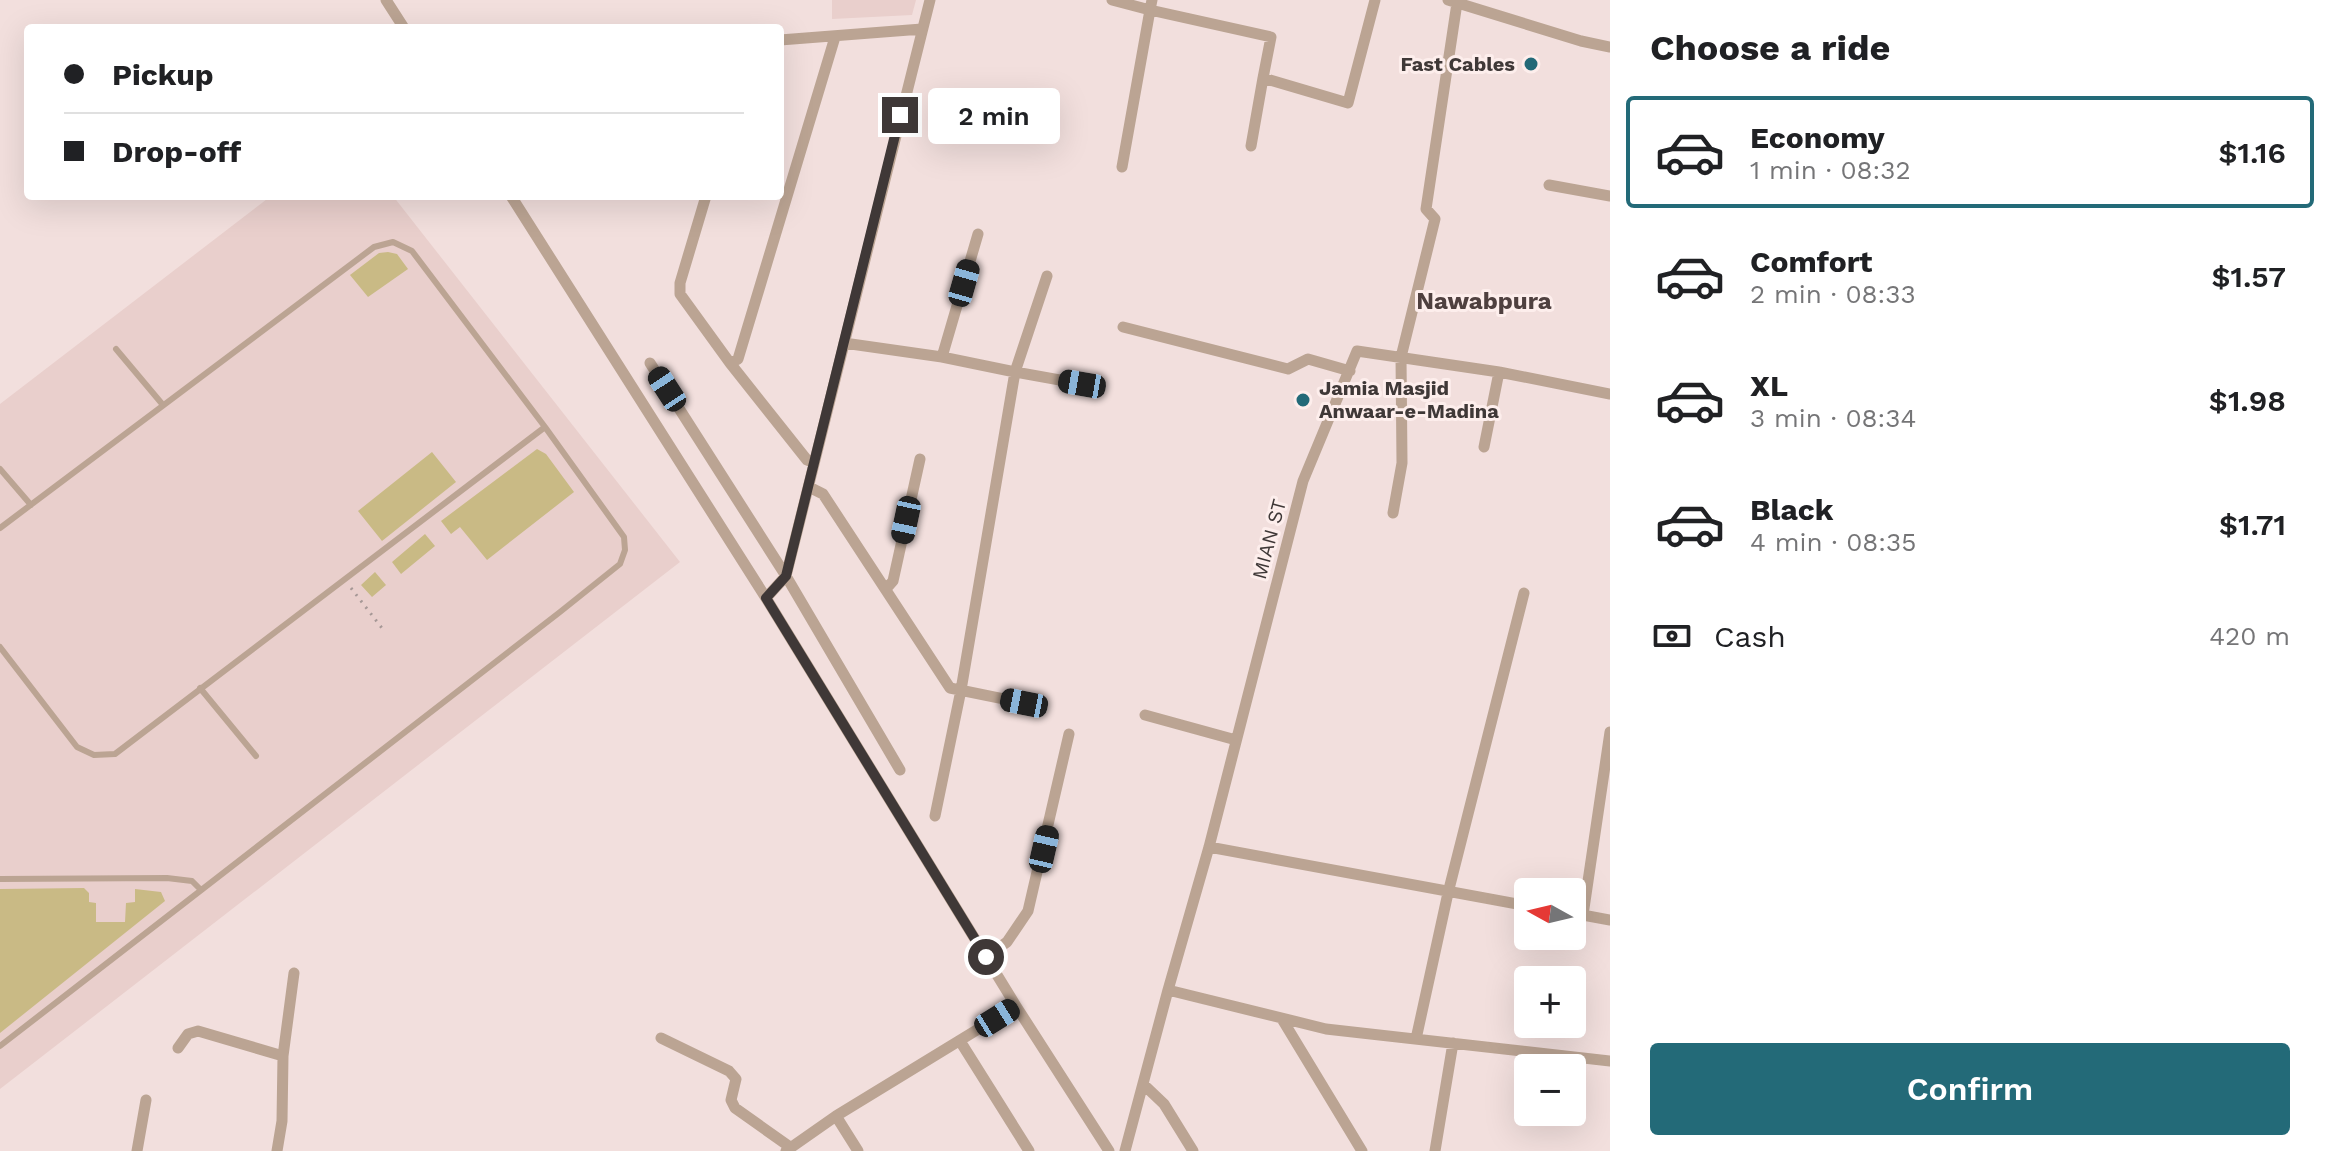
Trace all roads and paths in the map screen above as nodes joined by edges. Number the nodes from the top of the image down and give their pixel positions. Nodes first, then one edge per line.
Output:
1 (386, 0) edge
2 (930, 0) edge
3 (1112, 0) edge
4 (1375, 0) edge
5 (1453, 1) edge
6 (1151, 5) edge
7 (401, 24) edge
8 (922, 29) junction
9 (835, 37) junction
10 (784, 40) edge
11 (1610, 47) edge
12 (1263, 78) junction
13 (1251, 146) dead end
14 (1122, 167) dead end
15 (1549, 185) dead end
16 (1610, 196) edge
17 (514, 200) edge
18 (705, 200) edge
19 (978, 234) dead end
20 (1047, 276) dead end
21 (1123, 327) dead end
22 (844, 343) junction
23 (116, 349) dead end
24 (942, 357) junction
25 (1401, 357) junction
26 (650, 363) dead end
27 (730, 363) junction
28 (1350, 371) junction
29 (1015, 372) junction
30 (1499, 372) junction
31 (1082, 384) dead end
32 (1610, 394) edge
33 (163, 405) junction
34 (545, 427) junction
35 (1484, 447) dead end
36 (920, 459) dead end
37 (814, 463) junction
38 (0, 469) edge
39 (809, 487) junction
40 (31, 505) junction
41 (1393, 513) dead end
42 (0, 528) edge
43 (786, 576) junction
44 (344, 578) junction
45 (886, 589) junction
46 (1524, 593) dead end
47 (766, 598) junction
48 (385, 632) dead end
49 (0, 647) edge
50 (200, 688) junction
51 (961, 690) junction
52 (1024, 703) dead end
53 (1145, 715) dead end
54 (1610, 732) edge
55 (1069, 734) dead end
56 (1236, 740) junction
57 (256, 756) dead end
58 (900, 770) dead end
59 (935, 816) dead end
60 (1209, 847) junction
61 (1584, 878) edge
62 (0, 879) edge
63 (200, 889) junction
64 (1448, 893) junction
65 (1514, 904) edge
66 (1586, 916) edge
67 (1610, 920) edge
68 (986, 957) junction
69 (294, 973) dead end
70 (1168, 990) junction
71 (1016, 1006) junction
72 (1282, 1019) junction
73 (661, 1038) dead end
74 (1416, 1039) junction
75 (960, 1041) junction
76 (1453, 1043) junction
77 (0, 1046) edge
78 (178, 1048) dead end
79 (283, 1056) junction
80 (1610, 1061) edge
81 (1143, 1084) junction
82 (146, 1100) dead end
83 (836, 1116) junction
84 (788, 1149) edge
85 (137, 1151) edge
86 (277, 1151) edge
87 (858, 1151) edge
88 (1029, 1151) edge
89 (1109, 1151) edge
90 (1125, 1151) edge
91 (1193, 1151) edge
92 (1362, 1151) edge
93 (1435, 1151) edge

1 - 7 street
2 - 8 street
3 - 6 street
4 - 12 street
5 - 11 street
5 - 25 street
6 - 12 street
6 - 14 street
8 - 9 street
8 - 22 street
9 - 10 street
9 - 27 street
12 - 13 street
15 - 16 street
17 - 47 street
18 - 27 street
19 - 24 street
20 - 29 street
21 - 28 street
22 - 24 street
22 - 37 street
23 - 33 lane
24 - 29 street
25 - 28 street
25 - 30 street
25 - 41 street
26 - 43 street
27 - 37 street
28 - 56 street, MIAN ST
29 - 31 street
29 - 51 street
30 - 32 street
30 - 35 street
33 - 34 lane
33 - 40 lane
34 - 44 lane
34 - 63 lane
36 - 45 street
37 - 39 street
38 - 40 lane
39 - 43 street
39 - 45 street
40 - 42 lane
43 - 47 street
43 - 58 street
44 - 48 path
44 - 50 lane
45 - 51 street
46 - 64 street
47 - 68 street
49 - 50 lane
50 - 57 lane
51 - 52 street
51 - 59 street
53 - 56 street
54 - 61 street
55 - 68 street
56 - 60 street, MIAN ST
60 - 64 street
60 - 70 street, MIAN ST
62 - 63 lane
63 - 77 lane
64 - 65 street
64 - 74 street
66 - 67 street
68 - 71 street
69 - 79 street
70 - 72 street
70 - 81 street, MIAN ST
71 - 75 street
71 - 89 street
72 - 74 street
72 - 92 street
73 - 84 street
74 - 76 street
75 - 83 street
75 - 88 street
76 - 80 street
76 - 93 street
78 - 79 street
79 - 86 street
81 - 90 street, MIAN ST
81 - 91 street
82 - 85 street
83 - 84 street
83 - 87 street

